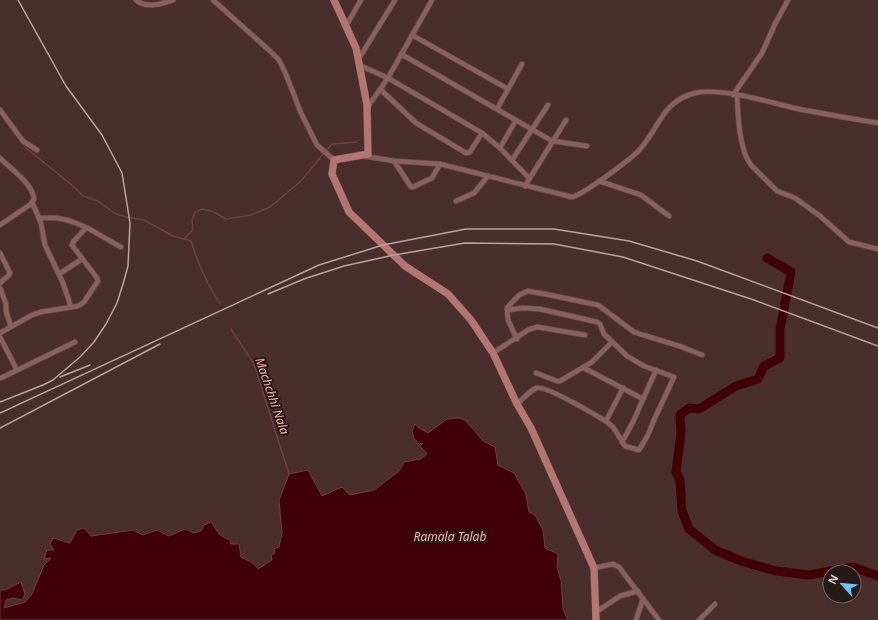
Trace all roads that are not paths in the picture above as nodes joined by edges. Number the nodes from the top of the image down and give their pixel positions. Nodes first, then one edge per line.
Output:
1 (136, 0) edge
2 (173, 0) edge
3 (213, 0) edge
4 (334, 0) edge
5 (361, 0) edge
6 (395, 0) edge
7 (432, 0) edge
8 (788, 0) edge
9 (346, 26) junction
10 (412, 35) junction
11 (401, 54) junction
12 (359, 63) junction
13 (522, 64) dead end
14 (388, 78) junction
15 (380, 89) junction
16 (508, 89) junction
17 (735, 95) junction
18 (548, 105) dead end
19 (367, 109) junction
20 (497, 109) junction
21 (0, 110) edge
22 (516, 120) junction
23 (566, 120) dead end
24 (878, 124) edge
25 (532, 129) junction
26 (482, 134) junction
27 (552, 141) junction
28 (587, 146) dead end
29 (500, 148) junction
30 (37, 150) dead end
31 (359, 156) junction
32 (0, 158) edge
33 (334, 160) junction
34 (512, 160) junction
35 (394, 161) junction
36 (440, 164) junction
37 (488, 176) junction
38 (529, 178) junction
39 (598, 181) junction
40 (525, 186) junction
41 (456, 201) dead end
42 (32, 202) junction
43 (669, 216) dead end
44 (40, 218) junction
45 (0, 225) edge
46 (86, 228) junction
47 (121, 247) dead end
48 (878, 248) edge
49 (0, 253) edge
50 (82, 259) junction
51 (59, 274) junction
52 (0, 283) edge
53 (0, 288) edge
54 (71, 307) junction
55 (507, 310) junction
56 (6, 311) junction
57 (0, 314) edge
58 (11, 327) junction
59 (0, 333) edge
60 (585, 335) dead end
61 (0, 337) edge
62 (517, 339) junction
63 (75, 342) dead end
64 (612, 342) junction
65 (493, 353) junction
66 (702, 355) dead end
67 (584, 368) junction
68 (17, 370) junction
69 (656, 370) junction
70 (536, 373) dead end
71 (1, 378) edge
72 (623, 388) junction
73 (643, 399) junction
74 (517, 404) junction
75 (606, 421) junction
76 (622, 442) junction
77 (594, 568) junction
78 (638, 591) junction
79 (643, 599) junction
80 (715, 604) dead end
81 (596, 612) junction
82 (596, 620) edge
83 (636, 620) edge
84 (658, 620) edge
85 (699, 620) edge

1 - 2 street
3 - 33 street
4 - 9 street
5 - 9 street
6 - 12 street
7 - 10 street
8 - 17 street
9 - 12 street
10 - 11 street
10 - 16 street
11 - 14 street
11 - 20 street
12 - 14 street
12 - 19 street
13 - 16 street
14 - 15 street
14 - 26 street
15 - 19 street
15 - 26 street
16 - 20 street
17 - 24 street
17 - 39 street
17 - 48 street
18 - 25 street
19 - 31 street
20 - 22 street
21 - 30 street
22 - 25 street
22 - 29 street
23 - 27 street
25 - 27 street
25 - 34 street
26 - 29 street
27 - 28 street
27 - 38 street
29 - 34 street
31 - 33 street
31 - 35 street
32 - 42 street
33 - 65 street
34 - 38 street
35 - 36 street
35 - 36 street
36 - 37 street
37 - 40 street
37 - 41 street
38 - 40 street
39 - 40 street
39 - 43 street
42 - 44 street
42 - 45 street
44 - 46 street
44 - 51 street
46 - 47 street
46 - 50 street
49 - 52 street
50 - 51 street
50 - 54 street
51 - 54 street
53 - 56 street
54 - 58 street
55 - 62 street
55 - 64 street
55 - 66 street
56 - 57 street
56 - 58 street
58 - 59 street
60 - 62 street
61 - 68 street
62 - 65 street
63 - 68 street
64 - 67 street
64 - 69 street
65 - 74 street
67 - 70 street
67 - 72 street
68 - 71 street
69 - 73 street
69 - 76 street
72 - 73 street
72 - 75 street
73 - 76 street
74 - 75 street
74 - 77 street
75 - 76 street
77 - 78 street
77 - 81 street
78 - 79 street
78 - 81 street
79 - 83 street
79 - 84 street
80 - 85 street
81 - 82 street

